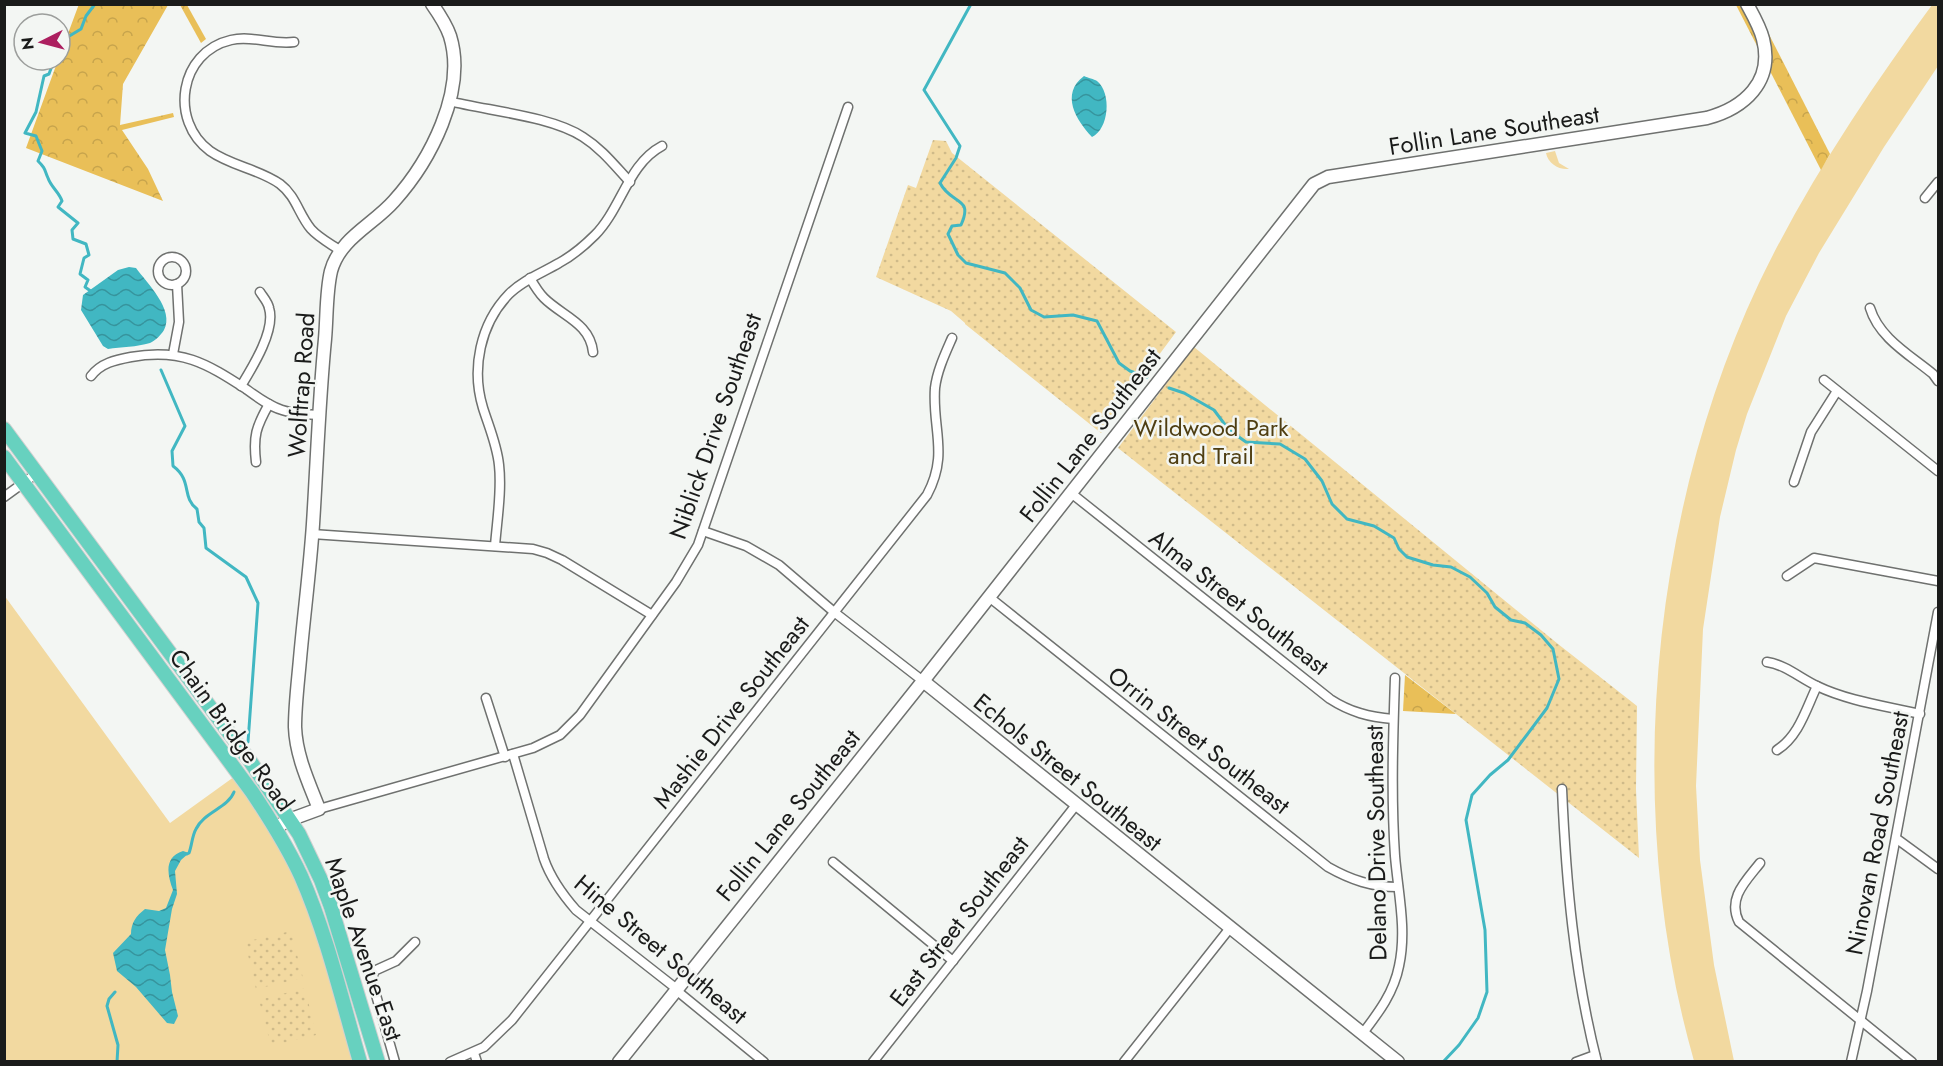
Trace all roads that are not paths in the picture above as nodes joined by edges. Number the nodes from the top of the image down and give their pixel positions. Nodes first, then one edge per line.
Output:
1 (432, 4) edge
2 (1747, 4) edge
3 (294, 42) dead end
4 (449, 101) junction
5 (848, 107) dead end
6 (662, 146) dead end
7 (630, 182) junction
8 (1938, 182) edge
9 (1925, 198) dead end
10 (341, 251) junction
11 (530, 278) junction
12 (177, 284) dead end
13 (260, 292) dead end
14 (1870, 308) dead end
15 (952, 338) dead end
16 (593, 352) dead end
17 (173, 354) junction
18 (91, 376) dead end
19 (1824, 380) dead end
20 (1938, 381) edge
21 (241, 386) junction
22 (1838, 391) junction
23 (269, 405) junction
24 (318, 415) junction
25 (4, 429) edge
26 (4, 457) edge
27 (256, 462) dead end
28 (1938, 471) edge
29 (37, 473) junction
30 (1794, 482) dead end
31 (24, 483) junction
32 (6, 492) edge
33 (1071, 493) junction
34 (703, 531) junction
35 (312, 534) junction
36 (495, 546) junction
37 (1787, 576) dead end
38 (1938, 581) edge
39 (989, 597) junction
40 (834, 612) junction
41 (1938, 612) edge
42 (652, 615) junction
43 (1767, 662) dead end
44 (1395, 678) dead end
45 (922, 681) junction
46 (1817, 686) junction
47 (486, 698) dead end
48 (1920, 714) junction
49 (1393, 719) junction
50 (1777, 750) dead end
51 (509, 755) junction
52 (1562, 789) dead end
53 (1076, 805) junction
54 (319, 810) junction
55 (289, 820) junction
56 (275, 828) junction
57 (1897, 838) junction
58 (833, 862) dead end
59 (1760, 863) dead end
60 (1938, 869) edge
61 (1398, 887) junction
62 (590, 920) junction
63 (1230, 928) junction
64 (415, 942) dead end
65 (953, 961) junction
66 (675, 990) junction
67 (1859, 1020) junction
68 (1363, 1033) junction
69 (476, 1057) edge
70 (1596, 1058) edge
71 (360, 1062) edge
72 (378, 1062) edge
73 (395, 1062) edge
74 (450, 1062) edge
75 (619, 1062) edge
76 (764, 1062) edge
77 (873, 1062) edge
78 (1124, 1062) edge
79 (1398, 1062) edge
80 (1576, 1062) edge
81 (1851, 1062) edge
82 (1912, 1062) edge

1 - 4 street, Wolftrap Road
2 - 33 street, Follin Lane Southeast
3 - 10 street
4 - 7 street
4 - 10 street, Wolftrap Road
5 - 34 street, Niblick Drive Southeast
6 - 7 street
7 - 11 street
8 - 9 street
10 - 24 street, Wolftrap Road
11 - 16 street
11 - 36 street
12 - 17 street
13 - 21 street
14 - 20 street
15 - 40 street, Mashie Drive Southeast
17 - 18 street
17 - 21 street
19 - 22 street
21 - 23 street
22 - 28 street
22 - 30 street
23 - 24 street
23 - 27 street
24 - 35 street, Wolftrap Road
25 - 29 main road, Chain Bridge Road
26 - 31 main road, Chain Bridge Road
29 - 31 street
29 - 55 main road, Chain Bridge Road
31 - 32 street
31 - 56 main road, Chain Bridge Road
33 - 39 street, Follin Lane Southeast
33 - 49 street, Alma Street Southeast
34 - 40 street, Echols Street Southeast
34 - 42 street, Niblick Drive Southeast
35 - 36 street
35 - 54 street, Wolftrap Road
36 - 42 street
37 - 38 street
39 - 45 street, Follin Lane Southeast
39 - 61 street, Orrin Street Southeast
40 - 45 street, Echols Street Southeast
40 - 62 street, Mashie Drive Southeast
41 - 48 street, Ninovan Road Southeast
42 - 51 street, Niblick Drive Southeast
43 - 46 street
44 - 49 street, Delano Drive Southeast
45 - 53 street, Echols Street Southeast
45 - 66 street, Follin Lane Southeast
46 - 48 street
46 - 50 street
47 - 51 street, Hine Street Southeast
48 - 57 street, Ninovan Road Southeast
49 - 61 street, Delano Drive Southeast
51 - 54 street, Niblick Drive Southeast
51 - 62 street, Hine Street Southeast
52 - 70 street
53 - 63 street, Echols Street Southeast
53 - 65 street, East Street Southeast
54 - 55 street, Niblick Drive Southeast
55 - 56 street, Niblick Drive Southeast
55 - 72 main road, Maple Avenue East
56 - 71 main road, Chain Bridge Road
57 - 60 street
57 - 67 street, Ninovan Road Southeast
58 - 65 street
59 - 67 street
61 - 68 street, Delano Drive Southeast
62 - 66 street, Hine Street Southeast
62 - 69 street, Mashie Drive Southeast
63 - 68 street, Echols Street Southeast
63 - 78 street
64 - 73 street
65 - 77 street, East Street Southeast
66 - 75 street, Follin Lane Southeast
66 - 76 street, Hine Street Southeast
67 - 81 street, Ninovan Road Southeast
67 - 82 street
68 - 79 street, Echols Street Southeast
69 - 74 street, Mashie Drive Southeast
70 - 80 street

